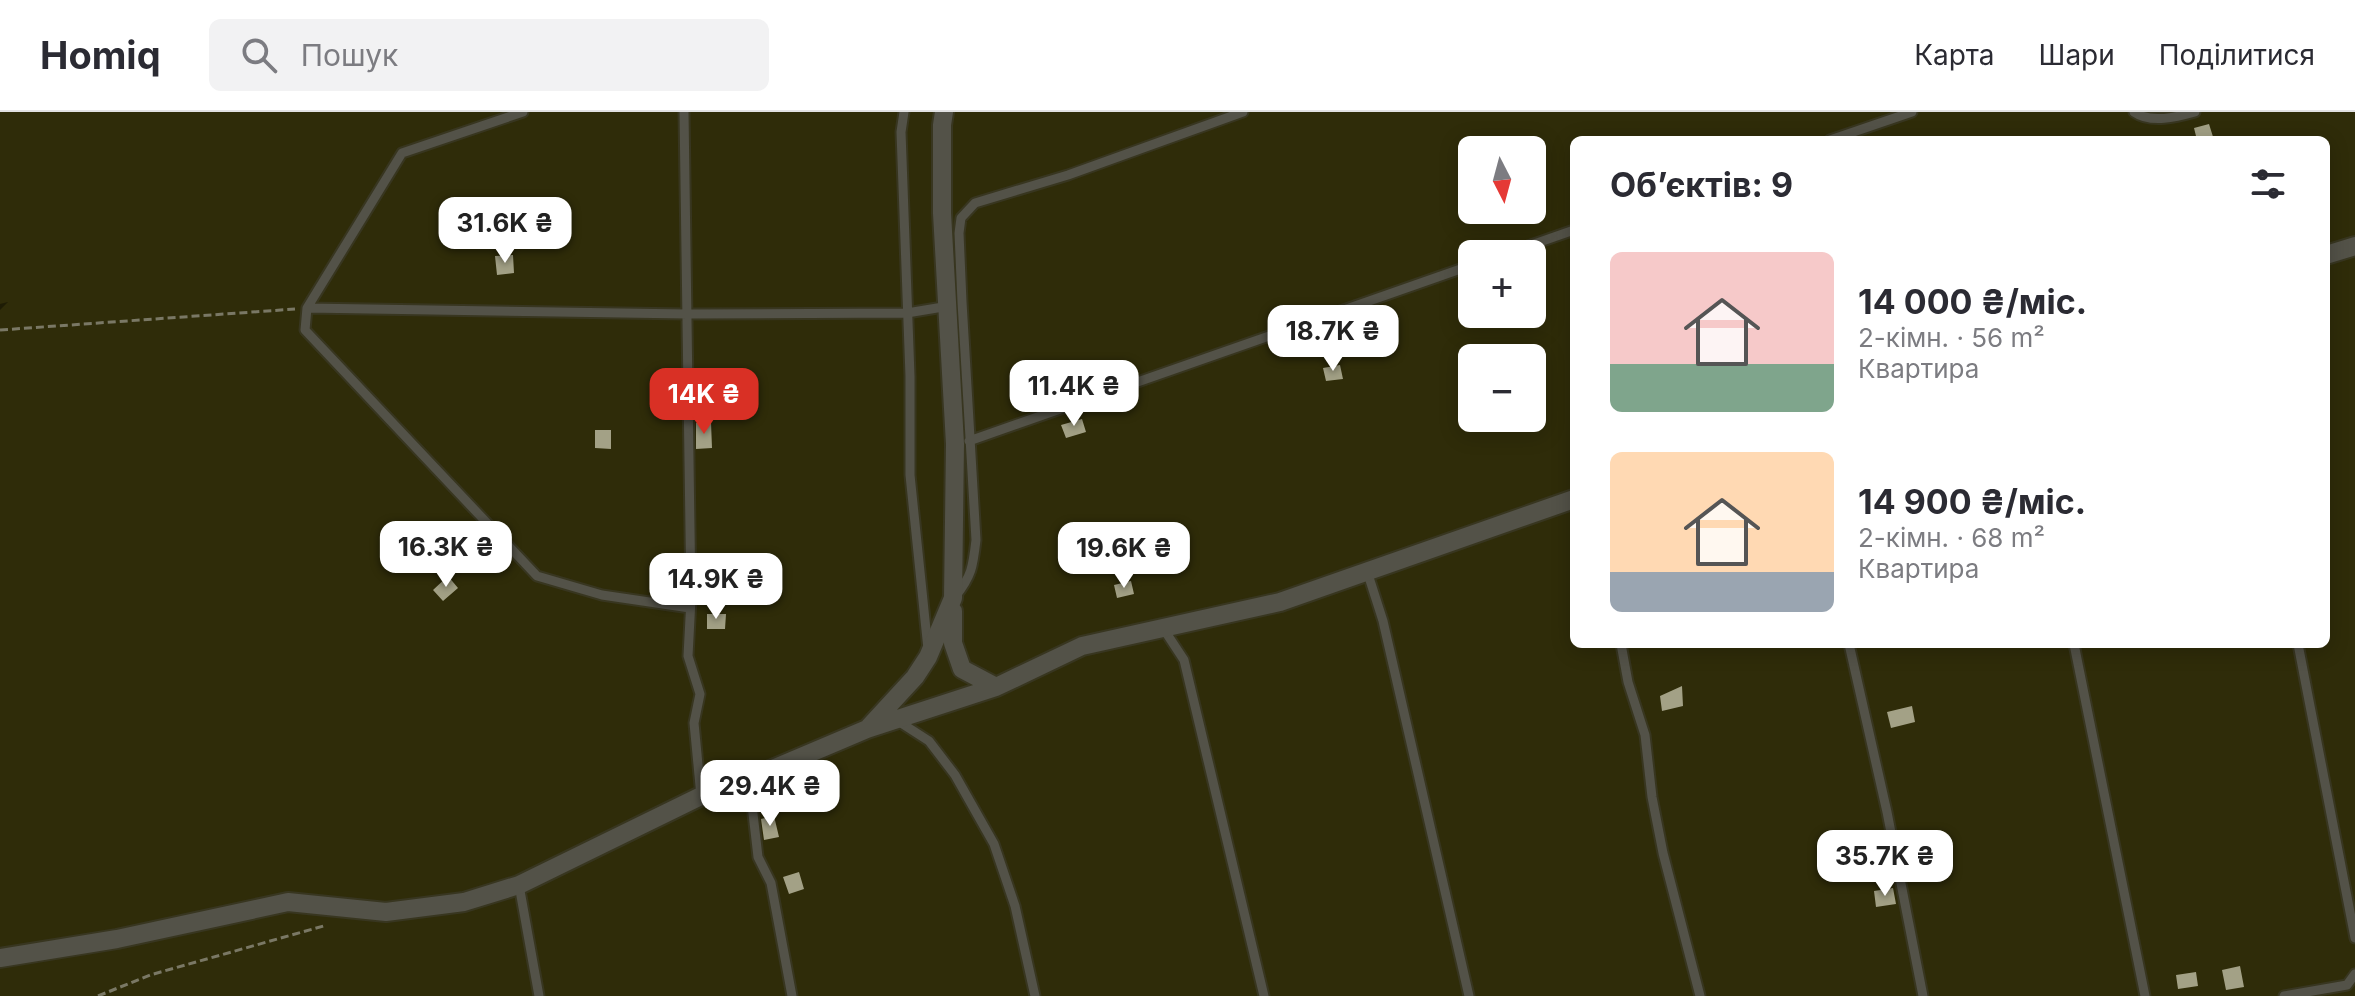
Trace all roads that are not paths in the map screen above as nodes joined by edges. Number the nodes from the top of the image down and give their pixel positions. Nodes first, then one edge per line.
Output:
1 (523, 112) edge
2 (684, 112) edge
3 (904, 112) edge
4 (944, 112) edge
5 (1243, 112) edge
6 (1912, 112) edge
7 (2134, 112) edge
8 (2195, 112) edge
9 (1842, 136) edge
10 (1570, 231) edge
11 (1545, 240) edge
12 (2355, 246) edge
13 (2330, 254) edge
14 (1458, 270) edge
15 (949, 306) junction
16 (307, 308) junction
17 (907, 313) junction
18 (687, 314) junction
19 (969, 441) junction
20 (1570, 500) edge
21 (1367, 571) junction
22 (953, 598) junction
23 (690, 608) junction
24 (1163, 628) junction
25 (1622, 648) edge
26 (1850, 648) edge
27 (2075, 648) edge
28 (2299, 648) edge
29 (928, 657) junction
30 (996, 687) junction
31 (896, 719) junction
32 (867, 729) junction
33 (749, 779) junction
34 (701, 796) junction
35 (519, 885) junction
36 (2355, 938) edge
37 (0, 958) edge
38 (2355, 974) edge
39 (539, 996) edge
40 (792, 996) edge
41 (1035, 996) edge
42 (1264, 996) edge
43 (1469, 996) edge
44 (1700, 996) edge
45 (1923, 996) edge
46 (2145, 996) edge
47 (2284, 996) edge

1 - 16 lane
2 - 18 lane
3 - 17 lane
4 - 15 street
5 - 19 lane
6 - 9 lane
7 - 8 lane
10 - 11 lane
12 - 13 street
14 - 19 lane
15 - 17 lane
15 - 22 street
16 - 18 lane
16 - 23 lane
17 - 18 lane
17 - 29 lane
18 - 23 lane
19 - 22 lane
20 - 21 street
21 - 24 street
21 - 43 lane
22 - 29 street
22 - 30 street
23 - 34 lane
24 - 30 street
24 - 42 lane
25 - 44 lane
26 - 45 lane
27 - 46 lane
28 - 36 lane
29 - 32 street
30 - 31 street
31 - 32 street
31 - 41 lane
32 - 33 street
33 - 34 street
33 - 40 lane
34 - 35 street
35 - 37 street
35 - 39 lane
38 - 47 lane

